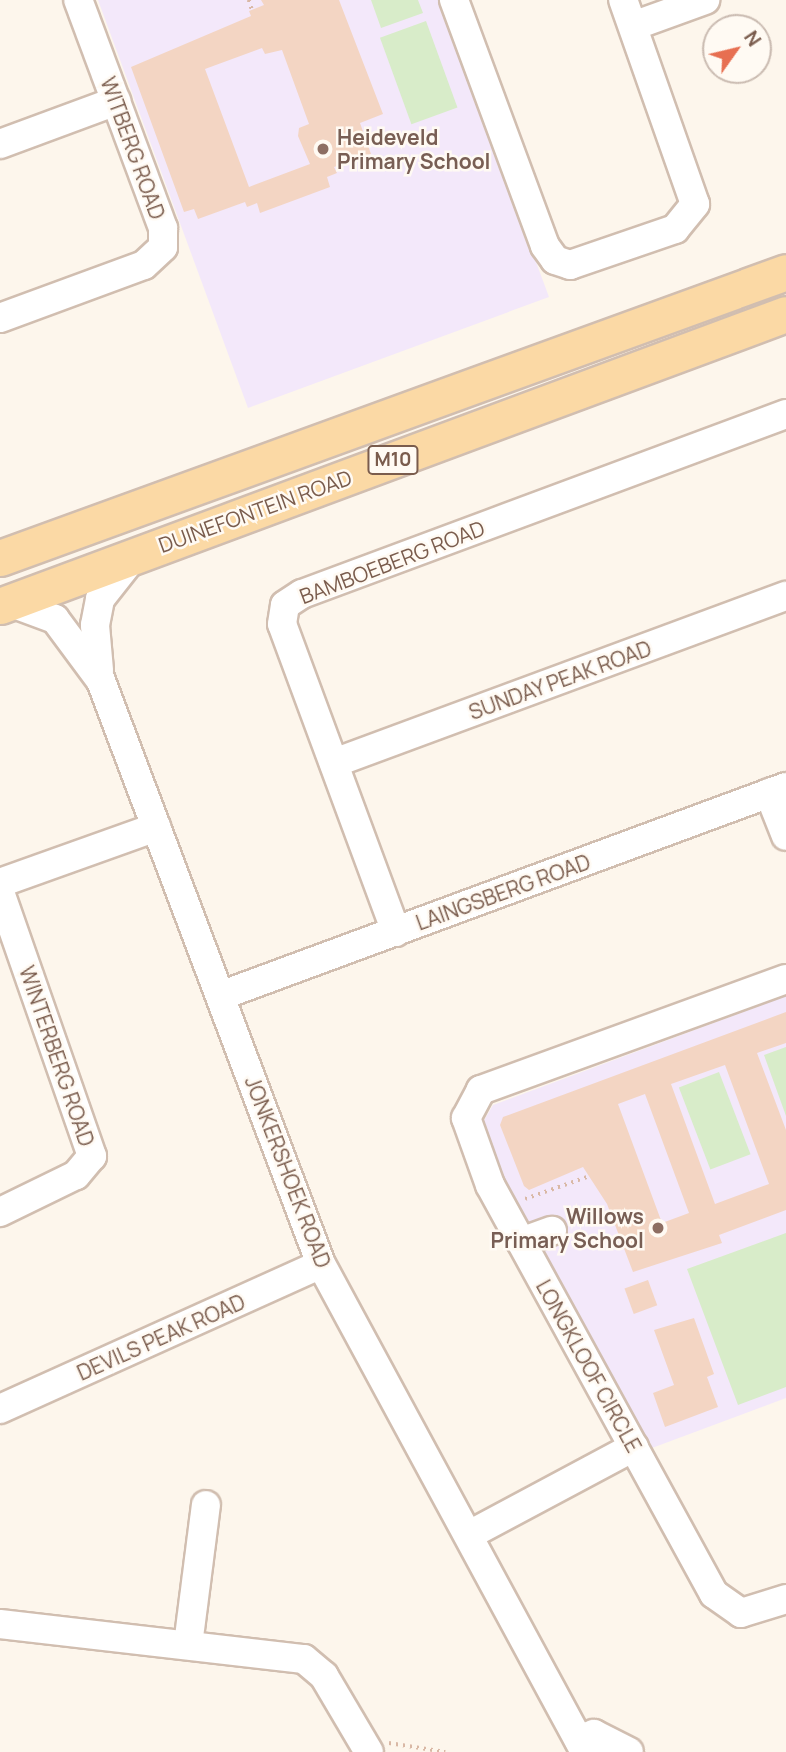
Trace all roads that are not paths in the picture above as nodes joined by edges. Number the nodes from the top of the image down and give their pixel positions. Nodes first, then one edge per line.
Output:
1 (78, 0) edge
2 (454, 0) edge
3 (705, 0) edge
4 (628, 13) edge
5 (116, 101) junction
6 (0, 144) edge
7 (786, 272) edge
8 (786, 314) edge
9 (0, 318) edge
10 (786, 414) edge
11 (134, 556) junction
12 (0, 558) edge
13 (786, 596) edge
14 (5, 604) edge
15 (101, 681) junction
16 (334, 763) junction
17 (778, 790) edge
18 (156, 827) junction
19 (786, 836) edge
20 (0, 883) edge
21 (0, 892) edge
22 (396, 932) junction
23 (786, 979) edge
24 (220, 996) junction
25 (0, 1212) edge
26 (552, 1231) dead end
27 (521, 1242) junction
28 (321, 1264) junction
29 (0, 1409) edge
30 (634, 1447) junction
31 (206, 1505) dead end
32 (469, 1535) junction
33 (786, 1599) edge
34 (0, 1624) edge
35 (188, 1645) junction
36 (582, 1746) edge
37 (373, 1748) edge
38 (629, 1752) edge

1 - 5 street, WITBERG ROAD
2 - 4 street
3 - 4 street
5 - 6 street
5 - 9 street, WITBERG ROAD
7 - 12 main road, DUINEFONTEIN ROAD / M10
8 - 11 main road, DUINEFONTEIN ROAD / M10
10 - 16 street, BAMBOEBERG ROAD
11 - 14 main road, DUINEFONTEIN ROAD / M10
11 - 15 street, JONKERSHOEK ROAD
13 - 16 street, SUNDAY PEAK ROAD
14 - 15 street, JONKERSHOEK ROAD
15 - 18 street, JONKERSHOEK ROAD
16 - 22 street, BAMBOEBERG ROAD
17 - 19 street
17 - 22 street, LAINGSBERG ROAD
18 - 20 street
18 - 24 street, JONKERSHOEK ROAD
21 - 25 street, WINTERBERG ROAD
22 - 24 street, LAINGSBERG ROAD
23 - 27 street, LONGKLOOF CIRCLE
24 - 28 street, JONKERSHOEK ROAD
26 - 27 street
27 - 30 street, LONGKLOOF CIRCLE
28 - 29 street, DEVILS PEAK ROAD
28 - 32 street, JONKERSHOEK ROAD
30 - 32 street
30 - 33 street, LONGKLOOF CIRCLE
31 - 35 street
32 - 36 street, JONKERSHOEK ROAD
34 - 35 street
35 - 37 street
36 - 38 street

